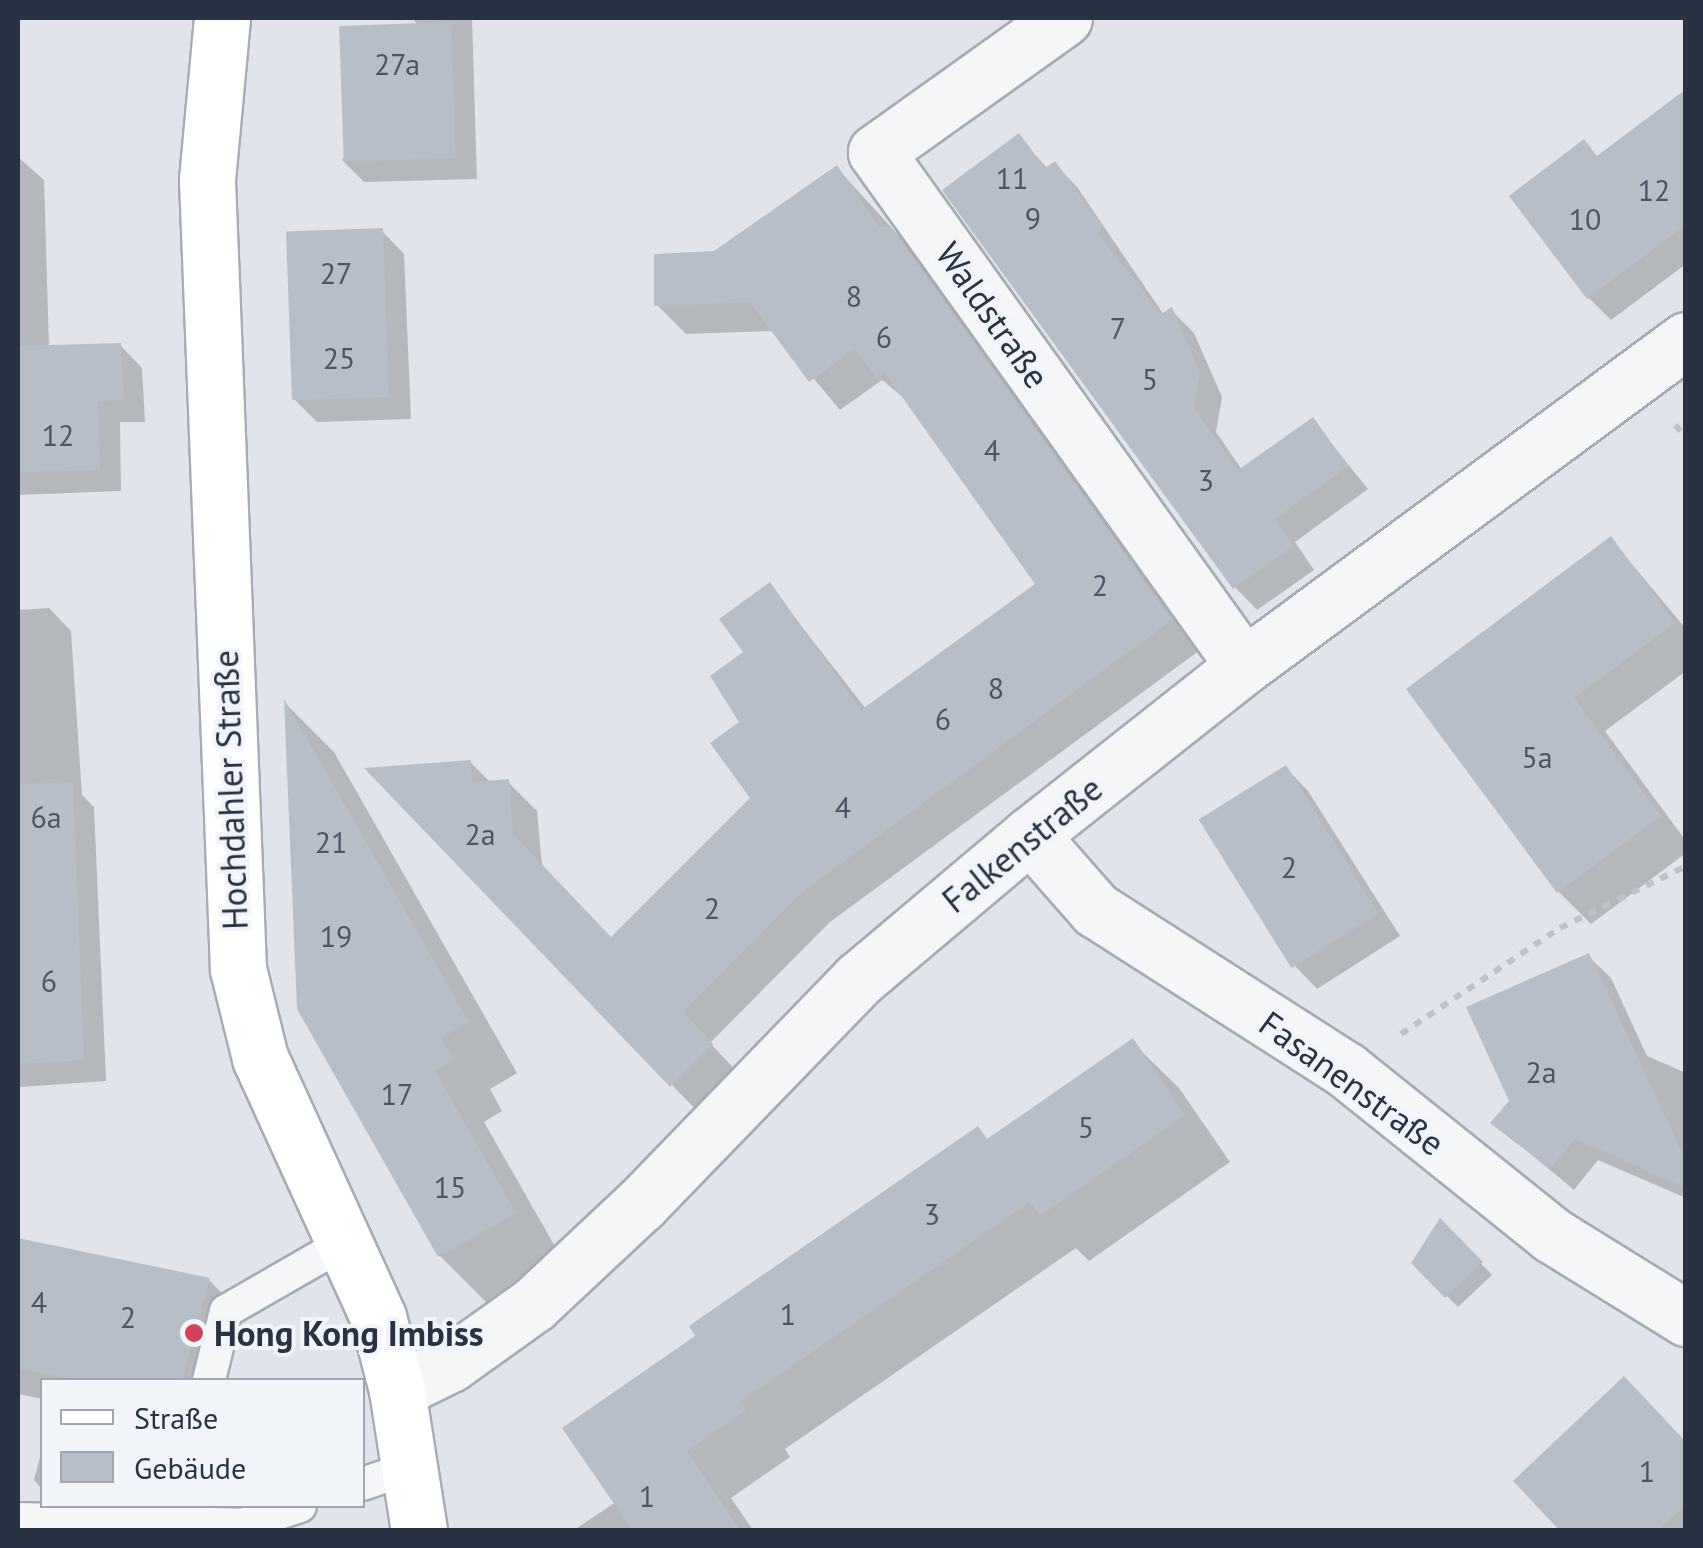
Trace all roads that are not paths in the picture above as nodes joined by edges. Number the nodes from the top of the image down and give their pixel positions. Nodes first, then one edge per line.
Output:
1 (222, 18) edge
2 (1064, 18) edge
3 (1686, 340) edge
4 (1244, 666) junction
5 (1030, 835) junction
6 (346, 1242) junction
7 (1686, 1318) edge
8 (209, 1378) edge
9 (398, 1390) junction
10 (386, 1476) edge
11 (286, 1508) edge
12 (239, 1515) edge
13 (18, 1518) edge
14 (419, 1530) edge

1 - 6 main road, Hochdahler Straße
2 - 4 street, Waldstraße
3 - 4 street, Falkenstraße
4 - 5 street, Falkenstraße
5 - 7 street, Fasanenstraße
5 - 9 street, Falkenstraße
6 - 8 lane
6 - 9 main road, Hochdahler Straße
9 - 10 main road, Hochdahler Straße
10 - 14 main road, Hochdahler Straße
11 - 12 lane
12 - 13 lane

